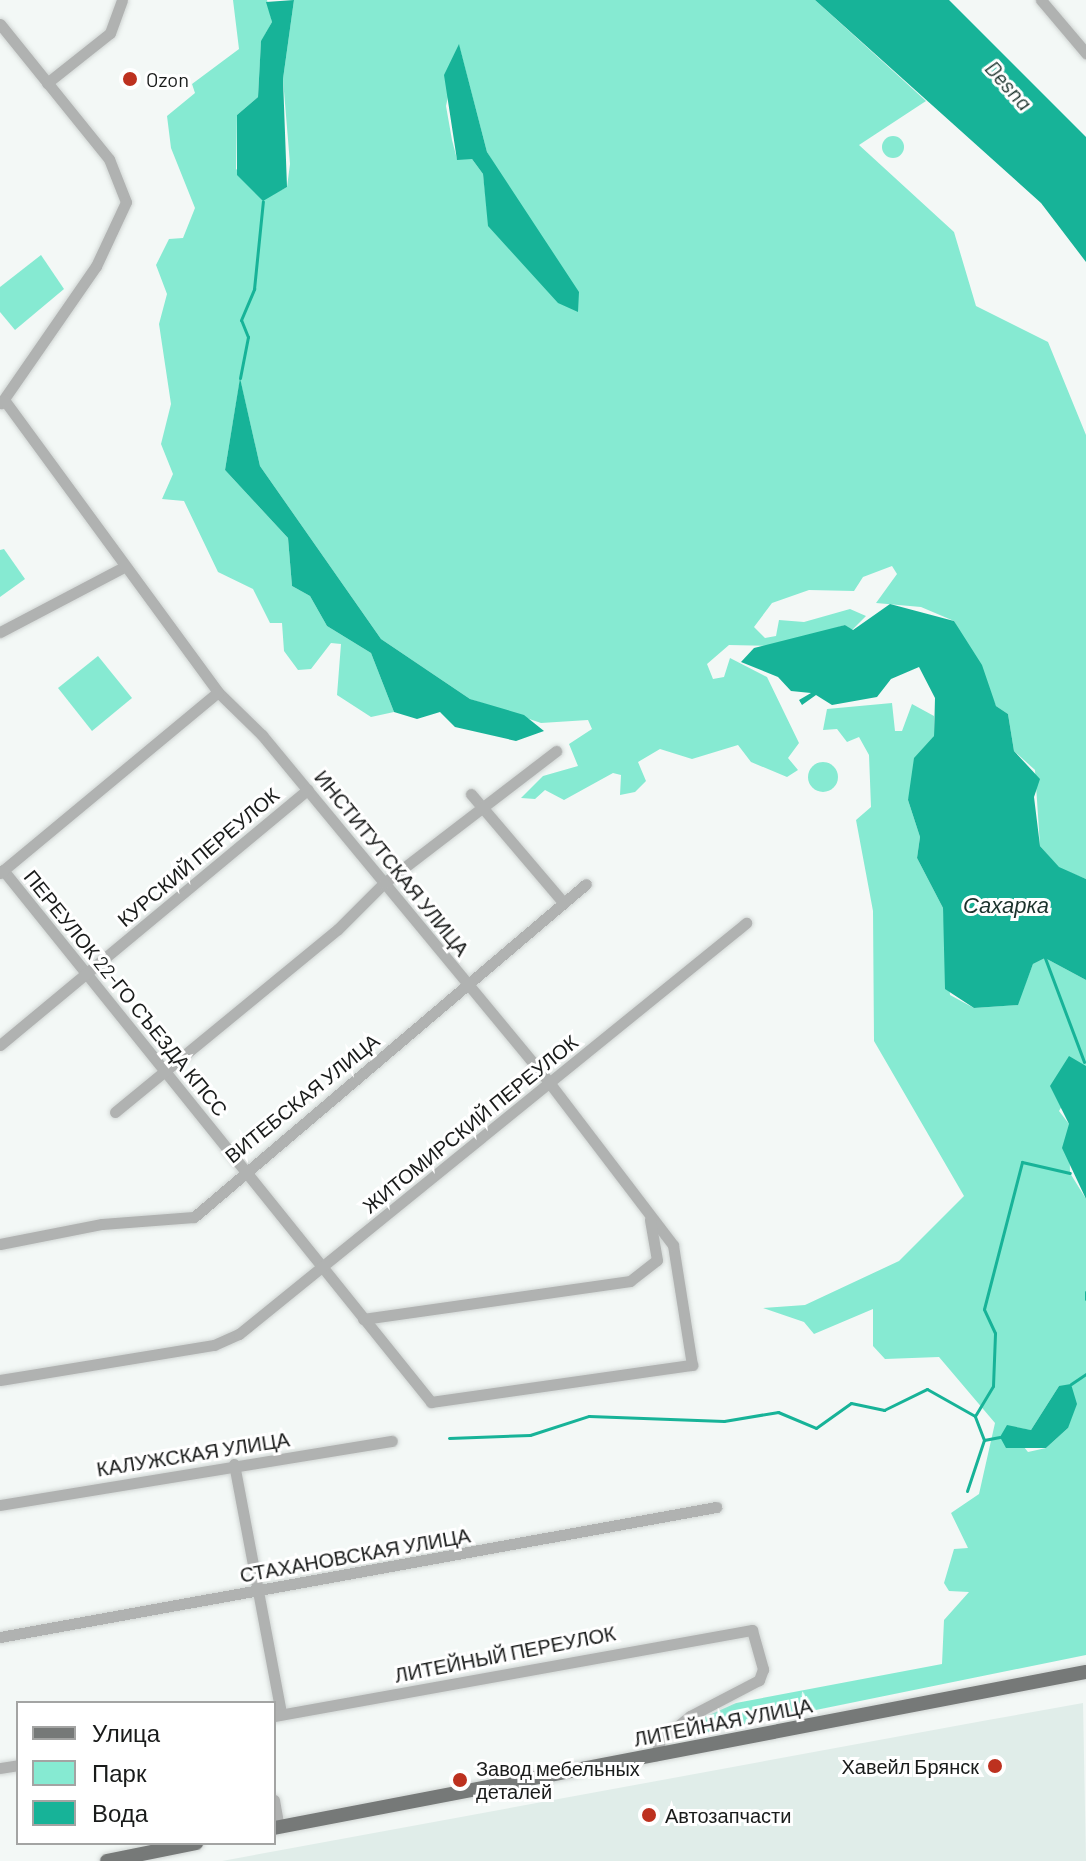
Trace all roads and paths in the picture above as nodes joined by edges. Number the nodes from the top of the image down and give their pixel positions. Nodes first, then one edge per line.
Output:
1 (122, 0) edge
2 (1041, 0) edge
3 (1050, 0) edge
4 (0, 24) edge
5 (1086, 42) edge
6 (1086, 53) edge
7 (47, 83) junction
8 (2, 402) edge
9 (124, 567) junction
10 (0, 632) edge
11 (218, 692) junction
12 (556, 751) dead end
13 (308, 789) junction
14 (471, 794) dead end
15 (483, 809) junction
16 (2, 872) edge
17 (384, 883) junction
18 (586, 884) dead end
19 (563, 902) junction
20 (746, 923) dead end
21 (85, 973) junction
22 (468, 985) junction
23 (0, 1045) edge
24 (165, 1067) junction
25 (549, 1082) junction
26 (115, 1112) dead end
27 (244, 1167) junction
28 (645, 1209) junction
29 (0, 1244) edge
30 (323, 1268) junction
31 (363, 1319) junction
32 (0, 1380) edge
33 (431, 1402) joint
34 (392, 1441) dead end
35 (234, 1464) junction
36 (0, 1505) edge
37 (716, 1507) dead end
38 (259, 1592) junction
39 (0, 1637) edge
40 (1086, 1672) edge
41 (276, 1701) edge
42 (278, 1714) edge
43 (656, 1755) junction
44 (276, 1827) edge
45 (186, 1845) edge
46 (107, 1861) edge

1 - 7 street
2 - 6 street
3 - 5 street
4 - 7 street
7 - 8 street
8 - 9 street, ИНСТИТУТСКАЯ УЛИЦА
9 - 10 street
9 - 11 street, ИНСТИТУТСКАЯ УЛИЦА
11 - 13 street, ИНСТИТУТСКАЯ УЛИЦА
11 - 16 street
12 - 15 street
13 - 17 street, ИНСТИТУТСКАЯ УЛИЦА
13 - 21 street, КУРСКИЙ ПЕРЕУЛОК
14 - 15 street
15 - 17 street
15 - 19 street
16 - 21 street, ПЕРЕУЛОК 22-ГО СЪЕЗДА КПСС
17 - 22 street, ИНСТИТУТСКАЯ УЛИЦА
17 - 24 street
18 - 19 street, ВИТЕБСКАЯ УЛИЦА
19 - 22 street, ВИТЕБСКАЯ УЛИЦА
20 - 25 street, ЖИТОМИРСКИЙ ПЕРЕУЛОК
21 - 23 street, КУРСКИЙ ПЕРЕУЛОК
21 - 24 street, ПЕРЕУЛОК 22-ГО СЪЕЗДА КПСС
22 - 25 street, ИНСТИТУТСКАЯ УЛИЦА
22 - 27 street, ВИТЕБСКАЯ УЛИЦА
24 - 26 street
24 - 27 street, ПЕРЕУЛОК 22-ГО СЪЕЗДА КПСС
25 - 28 street, ИНСТИТУТСКАЯ УЛИЦА
25 - 30 street, ЖИТОМИРСКИЙ ПЕРЕУЛОК
27 - 29 street, ВИТЕБСКАЯ УЛИЦА
27 - 30 street, ПЕРЕУЛОК 22-ГО СЪЕЗДА КПСС
28 - 31 street
28 - 33 street, ИНСТИТУТСКАЯ УЛИЦА
30 - 31 street, ПЕРЕУЛОК 22-ГО СЪЕЗДА КПСС
30 - 32 street, ЖИТОМИРСКИЙ ПЕРЕУЛОК
31 - 33 street, ПЕРЕУЛОК 22-ГО СЪЕЗДА КПСС
34 - 35 street, КАЛУЖСКАЯ УЛИЦА
35 - 36 street, КАЛУЖСКАЯ УЛИЦА
35 - 38 street
37 - 38 street, СТАХАНОВСКАЯ УЛИЦА
38 - 39 street, СТАХАНОВСКАЯ УЛИЦА
38 - 41 street
40 - 43 main road, ЛИТЕЙНАЯ УЛИЦА
42 - 43 street, ЛИТЕЙНЫЙ ПЕРЕУЛОК
43 - 44 main road, ЛИТЕЙНАЯ УЛИЦА
45 - 46 main road

